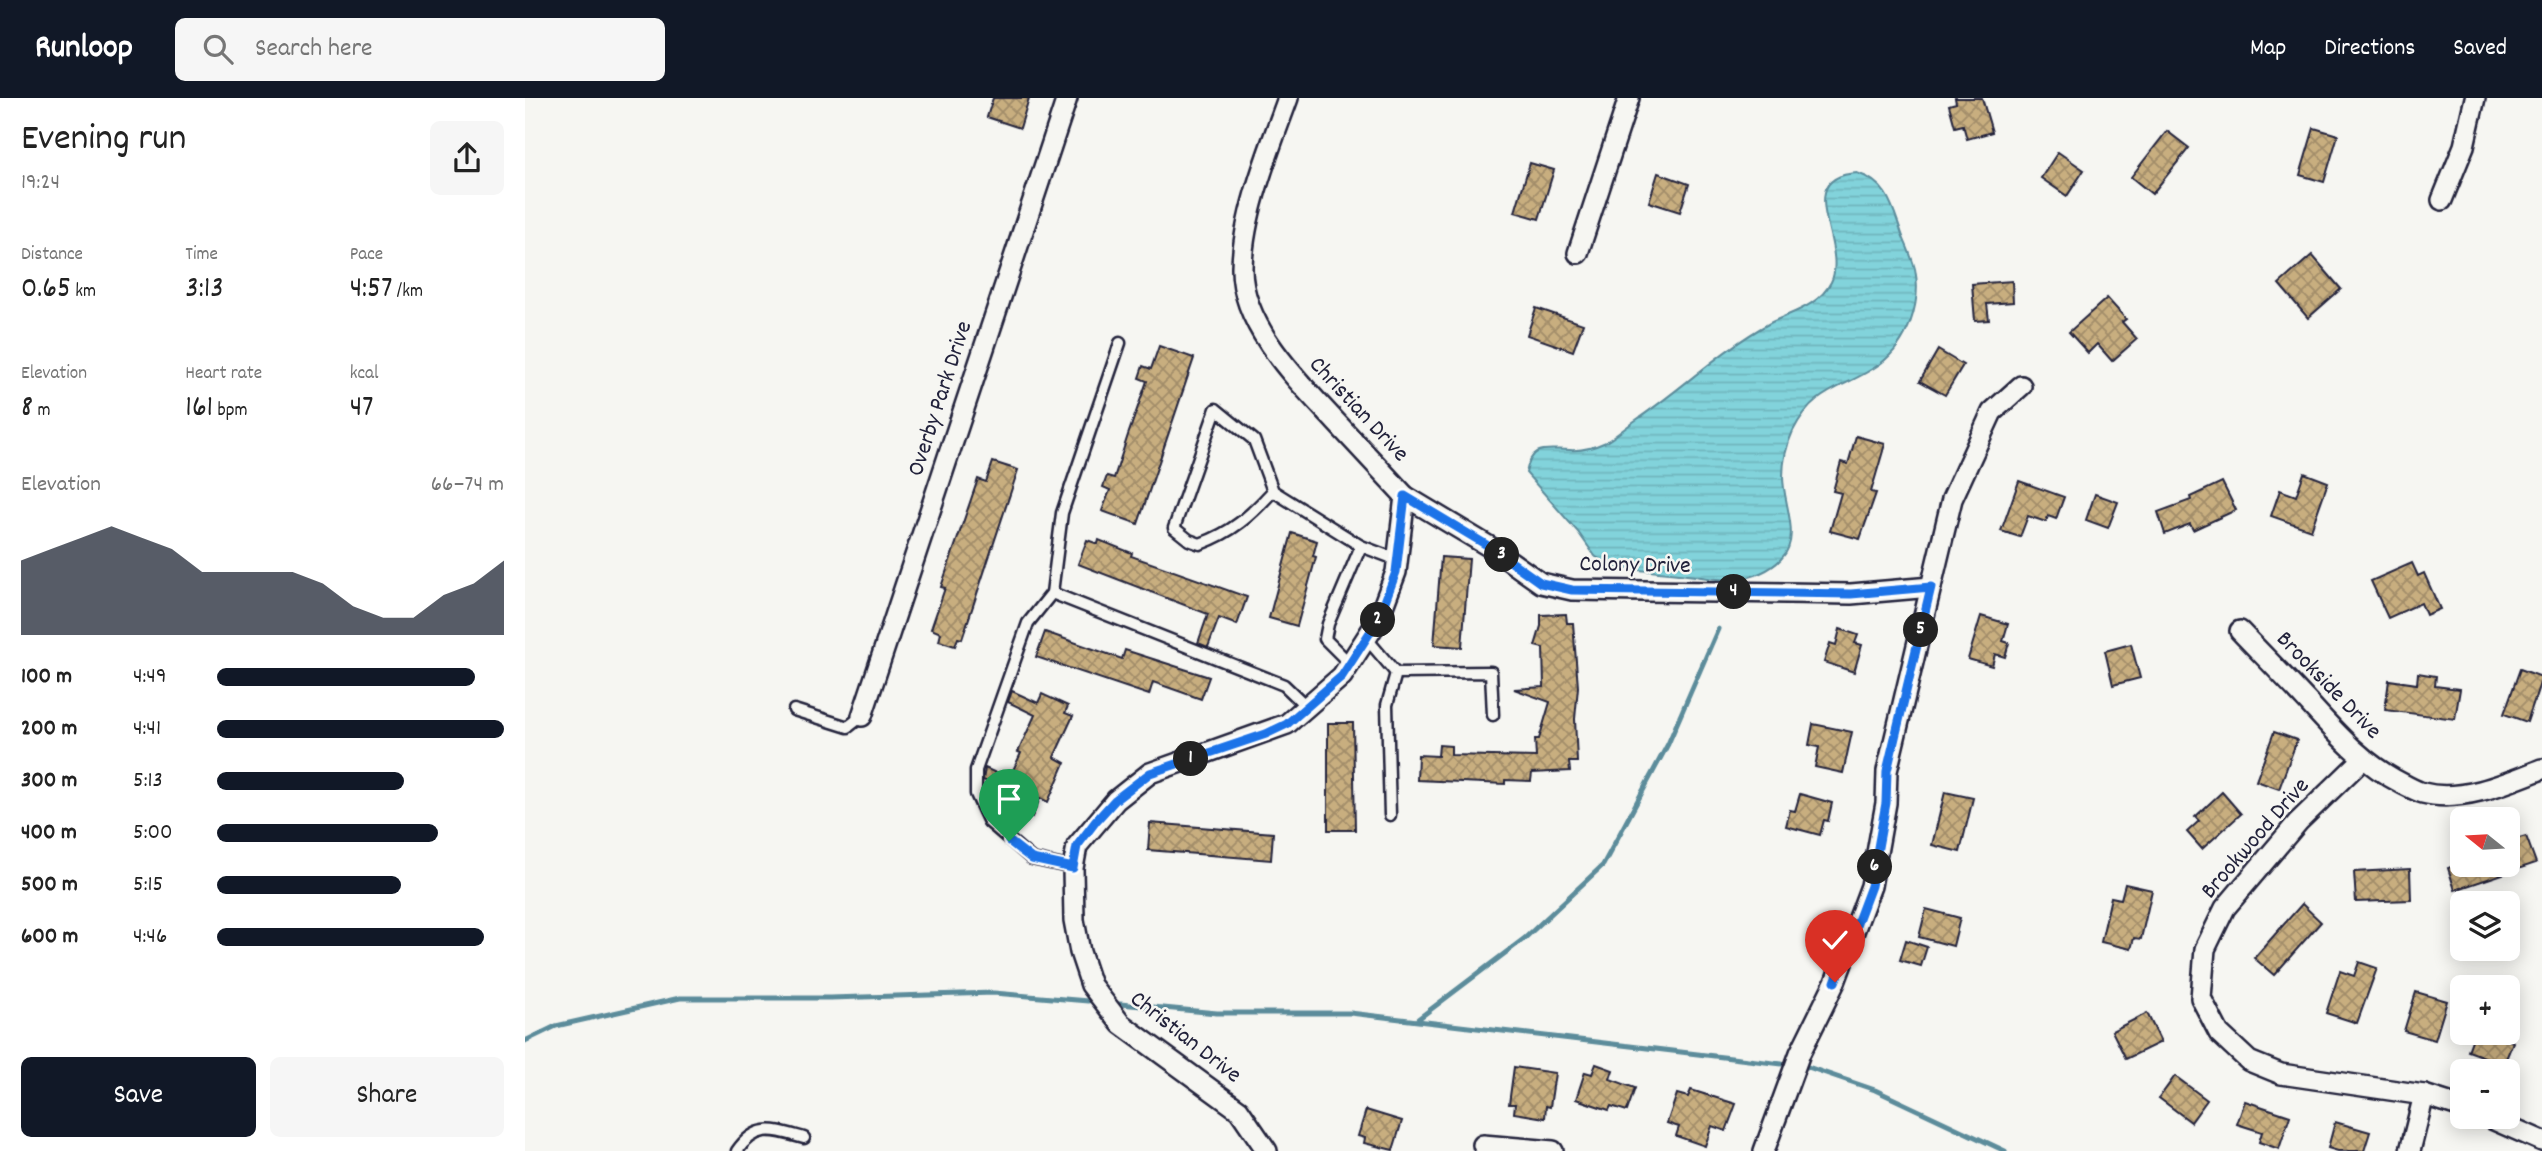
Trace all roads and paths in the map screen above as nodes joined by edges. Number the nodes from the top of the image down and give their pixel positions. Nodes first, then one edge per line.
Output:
1 (1067, 98) edge
2 (1288, 98) edge
3 (1629, 98) edge
4 (2475, 98) edge
5 (2442, 200) dead end
6 (1578, 253) dead end
7 (1120, 342) dead end
8 (2021, 386) dead end
9 (1273, 491) junction
10 (1405, 496) junction
11 (1361, 546) junction
12 (1398, 560) junction
13 (1931, 587) junction
14 (1052, 593) junction
15 (2239, 631) dead end
16 (1367, 639) junction
17 (1350, 664) junction
18 (1397, 673) junction
19 (1307, 707) junction
20 (794, 710) dead end
21 (1493, 715) dead end
22 (862, 716) joint
23 (2363, 759) junction
24 (2542, 769) edge
25 (1390, 815) dead end
26 (1073, 868) junction
27 (2424, 1095) junction
28 (2450, 1103) edge
29 (2514, 1129) edge
30 (804, 1138) dead end
31 (2542, 1142) edge
32 (1483, 1145) dead end
33 (737, 1151) edge
34 (1267, 1151) edge
35 (1553, 1151) edge
36 (1764, 1151) edge
37 (2410, 1151) edge

1 - 22 street, Overby Park Drive
2 - 10 street, Christian Drive
3 - 6 street
4 - 5 street
7 - 14 lane
8 - 13 street
9 - 9 lane
9 - 11 lane
10 - 12 street, Christian Drive
10 - 13 street, Colony Drive
11 - 12 lane
11 - 17 lane
12 - 16 street, Christian Drive
13 - 36 street
14 - 19 lane
14 - 26 lane
15 - 23 street, Brookside Drive
16 - 17 street, Christian Drive
16 - 18 lane
17 - 19 street, Christian Drive
18 - 21 lane
18 - 25 lane
19 - 26 street, Christian Drive
20 - 22 lane
23 - 24 street, Brookside Drive
23 - 27 street, Brookwood Drive
26 - 34 street, Christian Drive
27 - 28 street, Brookwood Drive
27 - 37 street
29 - 31 street
30 - 33 lane
32 - 35 street

